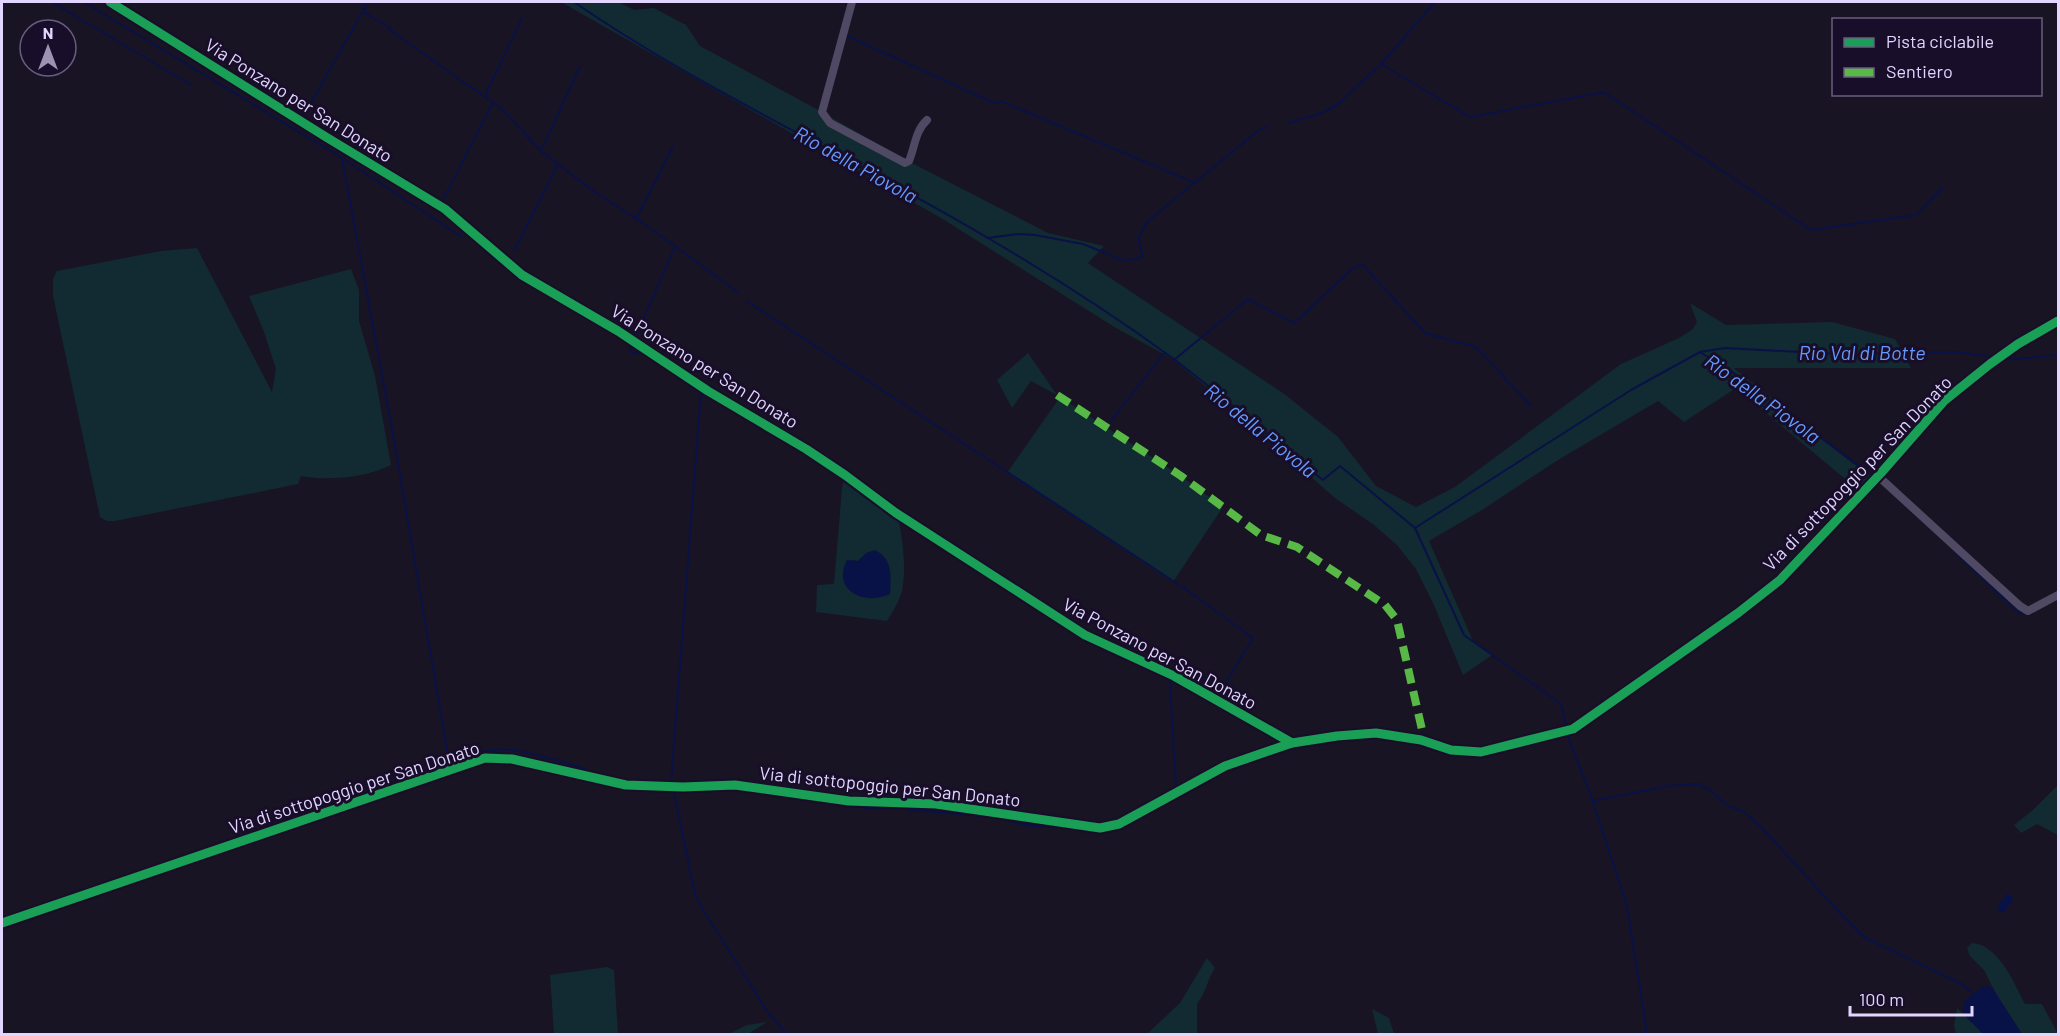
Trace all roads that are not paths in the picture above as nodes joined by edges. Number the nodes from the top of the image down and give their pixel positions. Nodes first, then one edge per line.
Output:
1 (110, 2) edge
2 (852, 2) edge
3 (927, 120) dead end
4 (2058, 321) edge
5 (1875, 479) junction
6 (2058, 595) edge
7 (1292, 743) junction
8 (2, 923) edge

1 - 7 street, Via Ponzano per San Donato
2 - 3 street
4 - 5 street, Via di sottopoggio per San Donato
5 - 6 street
5 - 7 street, Via di sottopoggio per San Donato
7 - 8 street, Via di sottopoggio per San Donato

